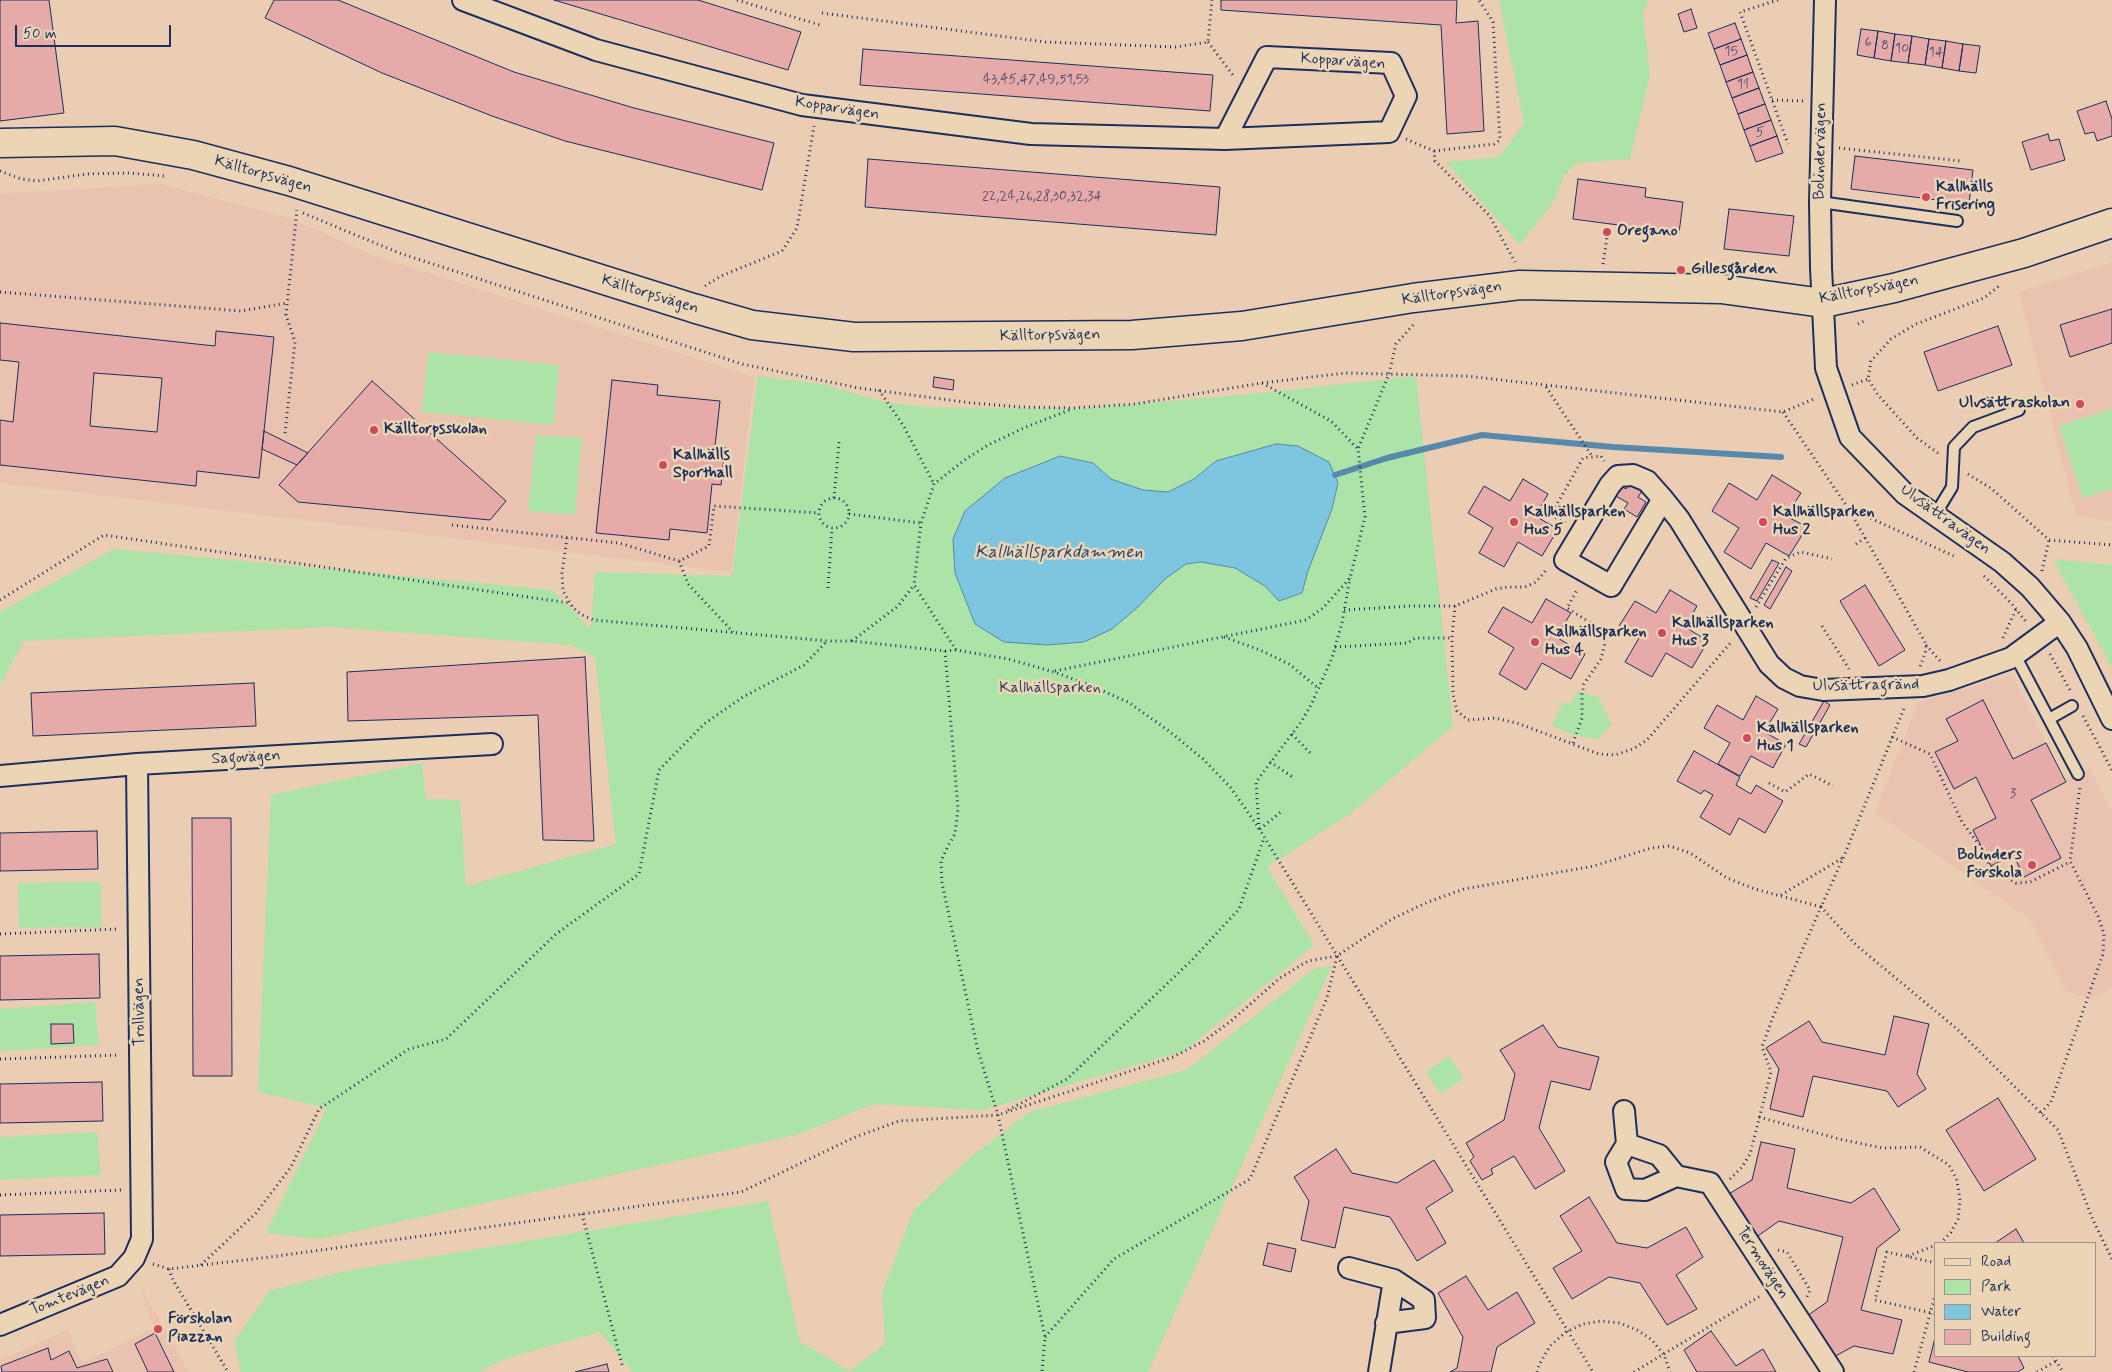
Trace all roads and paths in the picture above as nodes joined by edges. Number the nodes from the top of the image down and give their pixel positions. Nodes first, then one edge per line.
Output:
1 (463, 0) edge
2 (736, 0) edge
3 (1212, 0) edge
4 (1479, 0) edge
5 (1778, 0) edge
6 (1824, 0) edge
7 (822, 13) dead end
8 (820, 25) dead end
9 (1208, 42) junction
10 (1248, 95) junction
11 (1772, 100) junction
12 (1822, 101) junction
13 (817, 108) junction
14 (1389, 132) junction
15 (1225, 139) junction
16 (0, 143) edge
17 (1788, 144) dead end
18 (1822, 145) junction
19 (1434, 151) junction
20 (1961, 161) dead end
21 (1820, 202) junction
22 (297, 210) dead end
23 (1957, 221) dead end
24 (2112, 223) edge
25 (1607, 237) dead end
26 (1518, 268) dead end
27 (1602, 271) dead end
28 (0, 292) edge
29 (700, 292) dead end
30 (287, 303) junction
31 (1823, 303) junction
32 (1416, 322) dead end
33 (1868, 379) dead end
34 (1262, 383) dead end
35 (1546, 386) dead end
36 (1849, 386) dead end
37 (879, 390) dead end
38 (1073, 408) dead end
39 (2019, 410) dead end
40 (1783, 412) dead end
41 (285, 433) dead end
42 (839, 442) dead end
43 (1358, 450) junction
44 (1591, 454) junction
45 (1616, 478) junction
46 (934, 484) junction
47 (834, 498) junction
48 (1663, 499) junction
49 (1848, 508) junction
50 (819, 513) junction
51 (849, 514) junction
52 (1935, 515) junction
53 (921, 523) junction
54 (452, 525) dead end
55 (832, 528) junction
56 (1581, 533) junction
57 (567, 538) junction
58 (1865, 538) junction
59 (2049, 540) dead end
60 (1856, 544) dead end
61 (1832, 559) dead end
62 (1565, 560) junction
63 (679, 561) junction
64 (1962, 561) dead end
65 (1977, 571) dead end
66 (1588, 573) junction
67 (2041, 574) dead end
68 (1350, 578) junction
69 (914, 585) junction
70 (828, 588) dead end
71 (0, 600) edge
72 (570, 603) junction
73 (1454, 606) junction
74 (2016, 609) junction
75 (1344, 610) junction
76 (2060, 622) junction
77 (1744, 626) junction
78 (1822, 626) dead end
79 (734, 633) junction
80 (1224, 637) junction
81 (1452, 638) junction
82 (2038, 638) junction
83 (828, 641) junction
84 (852, 641) junction
85 (1926, 644) junction
86 (1335, 647) junction
87 (2008, 649) junction
88 (956, 650) junction
89 (945, 651) junction
90 (1942, 664) dead end
91 (1054, 672) junction
92 (1912, 687) junction
93 (1861, 688) junction
94 (1319, 689) junction
95 (2072, 694) dead end
96 (2076, 708) joint
97 (2049, 719) junction
98 (2112, 719) edge
99 (1292, 734) junction
100 (1892, 737) junction
101 (1573, 743) junction
102 (492, 744) dead end
103 (1312, 755) dead end
104 (1270, 762) junction
105 (138, 764) junction
106 (2112, 770) edge
107 (2078, 774) joint
108 (0, 776) edge
109 (1294, 778) dead end
110 (1769, 783) dead end
111 (1833, 786) dead end
112 (1282, 811) dead end
113 (1260, 830) junction
114 (1264, 838) junction
115 (1844, 856) junction
116 (2070, 861) junction
117 (1782, 895) junction
118 (1821, 907) junction
119 (139, 928) junction
120 (0, 934) edge
121 (1337, 956) junction
122 (140, 1054) junction
123 (0, 1059) edge
124 (1624, 1111) dead end
125 (2042, 1114) junction
126 (998, 1115) junction
127 (1759, 1117) junction
128 (1627, 1144) junction
129 (1676, 1176) junction
130 (142, 1189) junction
131 (1716, 1192) junction
132 (0, 1195) edge
133 (582, 1214) junction
134 (1942, 1242) edge
135 (1934, 1246) edge
136 (1907, 1257) junction
137 (134, 1258) junction
138 (2112, 1259) edge
139 (1934, 1263) edge
140 (200, 1265) junction
141 (1349, 1268) dead end
142 (170, 1269) junction
143 (1394, 1280) junction
144 (1776, 1285) junction
145 (1934, 1298) edge
146 (1929, 1312) junction
147 (1934, 1313) edge
148 (1386, 1324) junction
149 (0, 1325) edge
150 (1566, 1332) junction
151 (1045, 1337) junction
152 (1664, 1355) junction
153 (2054, 1357) edge
154 (2056, 1361) junction
155 (623, 1368) dead end
156 (2062, 1371) edge
157 (228, 1372) edge
158 (1042, 1372) edge
159 (1379, 1372) edge
160 (1537, 1372) edge
161 (1592, 1372) edge
162 (1634, 1372) edge
163 (1670, 1372) edge
164 (1833, 1372) edge
165 (1914, 1372) edge
166 (2037, 1372) edge

1 - 13 street, Kopparvägen
2 - 8 path
3 - 9 path
4 - 19 path
5 - 11 path
6 - 12 street, Bolindervägen
7 - 9 path
9 - 10 path
10 - 14 street, Kopparvägen
10 - 15 street, Kopparvägen
11 - 12 path
11 - 17 path
12 - 18 street, Bolindervägen
13 - 15 street, Kopparvägen
13 - 29 path
14 - 15 street, Kopparvägen
14 - 19 path
16 - 31 street, Källtorpsvägen
18 - 20 path
18 - 21 street, Bolindervägen
19 - 26 path
21 - 23 lane
21 - 31 street, Bolindervägen
22 - 30 path
24 - 31 street, Källtorpsvägen
25 - 27 path
28 - 30 path
30 - 41 path
31 - 52 street, Ulvsättravägen
32 - 43 path
33 - 36 path
34 - 43 path
35 - 44 path
37 - 46 path
38 - 46 path
39 - 52 lane
40 - 49 path
42 - 47 path
43 - 68 path
44 - 45 path
44 - 56 path
45 - 48 street, Ulvsättragränd
45 - 56 street
46 - 53 path
47 - 50 path
47 - 51 path
48 - 66 street
48 - 77 street, Ulvsättragränd
49 - 58 path
49 - 64 path
50 - 55 path
50 - 63 path
51 - 53 path
51 - 55 path
52 - 76 street, Ulvsättravägen
53 - 69 path
54 - 57 path
55 - 70 path
56 - 62 street
57 - 63 path
57 - 72 path
58 - 60 path
58 - 85 path
59 - 67 path
61 - 77 path
62 - 66 street
62 - 73 path
63 - 79 path
65 - 74 path
66 - 101 path
68 - 75 path
68 - 80 path
69 - 84 path
69 - 88 path
71 - 72 path
72 - 79 path
73 - 75 path
73 - 81 path
74 - 82 path
74 - 87 path
75 - 86 path
76 - 82 street, Ulvsättragränd
76 - 98 street, Ulvsättravägen
77 - 93 street, Ulvsättragränd
77 - 101 path
78 - 93 path
79 - 83 path
80 - 91 path
80 - 94 path
81 - 86 path
81 - 101 path
82 - 87 street, Ulvsättragränd
82 - 95 path
83 - 84 path
83 - 140 path
84 - 89 path
85 - 90 path
85 - 92 path
86 - 94 path
87 - 92 street, Ulvsättragränd
87 - 97 lane
88 - 89 path
88 - 91 path
89 - 126 path
91 - 113 path
92 - 93 street, Ulvsättragränd
92 - 100 path
94 - 99 path
96 - 97 lane
96 - 106 path
97 - 107 lane
99 - 103 path
99 - 104 path
100 - 115 path
100 - 116 path
102 - 105 street, Sagovägen
104 - 109 path
104 - 113 path
105 - 108 street, Sagovägen
105 - 119 street, Trollvägen
107 - 116 path
110 - 111 path
112 - 113 path
113 - 114 path
114 - 121 path
114 - 126 path
115 - 117 path
115 - 118 path
116 - 125 path
117 - 118 path
117 - 121 path
118 - 125 path
118 - 127 path
119 - 120 path
119 - 122 street, Trollvägen
121 - 126 path
121 - 150 path
121 - 151 path
122 - 123 path
122 - 130 street, Trollvägen
124 - 128 street
125 - 138 path
126 - 133 path
126 - 151 path
127 - 131 path
127 - 134 path
128 - 129 street
128 - 129 street
129 - 131 street, Termovägen
130 - 132 path
130 - 137 street, Trollvägen
131 - 144 street, Termovägen
133 - 140 path
133 - 155 path
135 - 136 path
136 - 139 path
136 - 146 path
137 - 142 path
137 - 149 street, Tomtevägen
140 - 142 path
141 - 143 street
142 - 157 path
143 - 148 street
143 - 148 street
144 - 152 path
144 - 164 street, Termovägen
145 - 146 path
146 - 147 path
146 - 165 path
148 - 159 street
150 - 152 path
150 - 160 path
150 - 161 path
151 - 158 path
152 - 162 path
152 - 163 path
153 - 154 path
154 - 156 path
154 - 166 path

